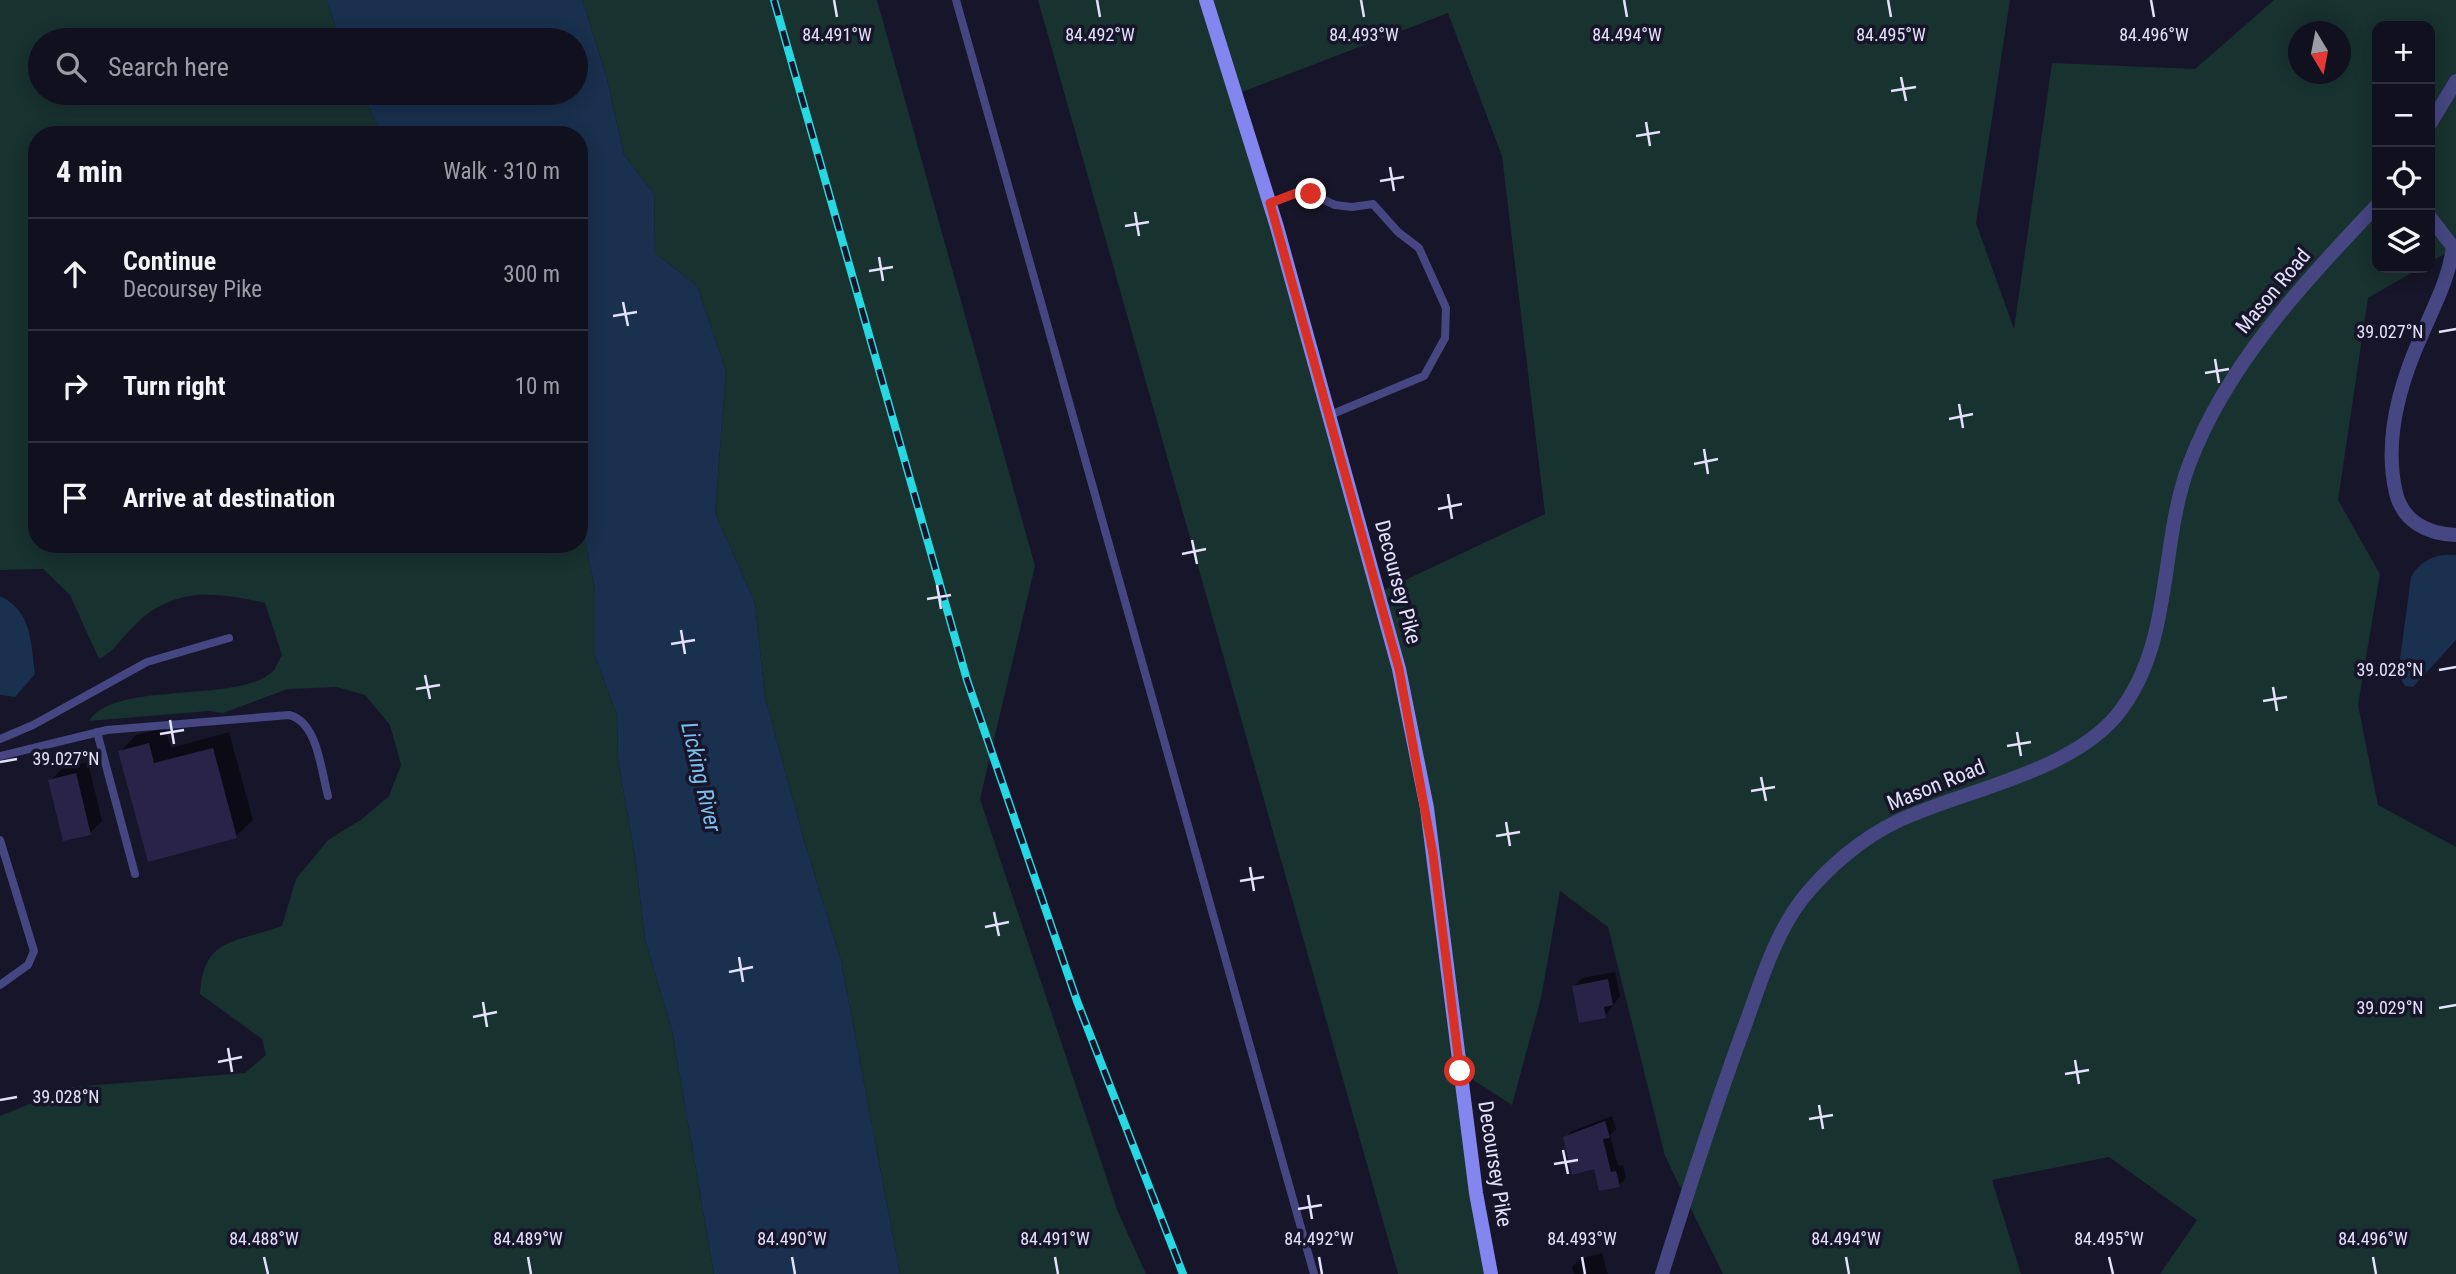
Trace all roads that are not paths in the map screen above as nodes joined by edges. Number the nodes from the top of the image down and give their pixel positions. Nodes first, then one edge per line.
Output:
1 (956, 0) edge
2 (1206, 0) edge
3 (2456, 81) edge
4 (2435, 116) edge
5 (1270, 203) junction
6 (2372, 210) edge
7 (2435, 224) edge
8 (1330, 415) junction
9 (2456, 535) edge
10 (229, 638) dead end
11 (97, 732) junction
12 (0, 739) edge
13 (0, 756) edge
14 (328, 796) dead end
15 (0, 840) edge
16 (135, 874) dead end
17 (0, 985) edge
18 (1314, 1274) edge
19 (1491, 1274) edge
20 (1662, 1274) edge

1 - 18 lane
2 - 5 main road, Decoursey Pike
3 - 4 street
5 - 8 main road, Decoursey Pike
5 - 8 lane
6 - 20 street, Mason Road
7 - 9 street
8 - 19 main road, Decoursey Pike
10 - 12 lane
11 - 13 lane
11 - 14 lane
11 - 16 lane
15 - 17 lane

